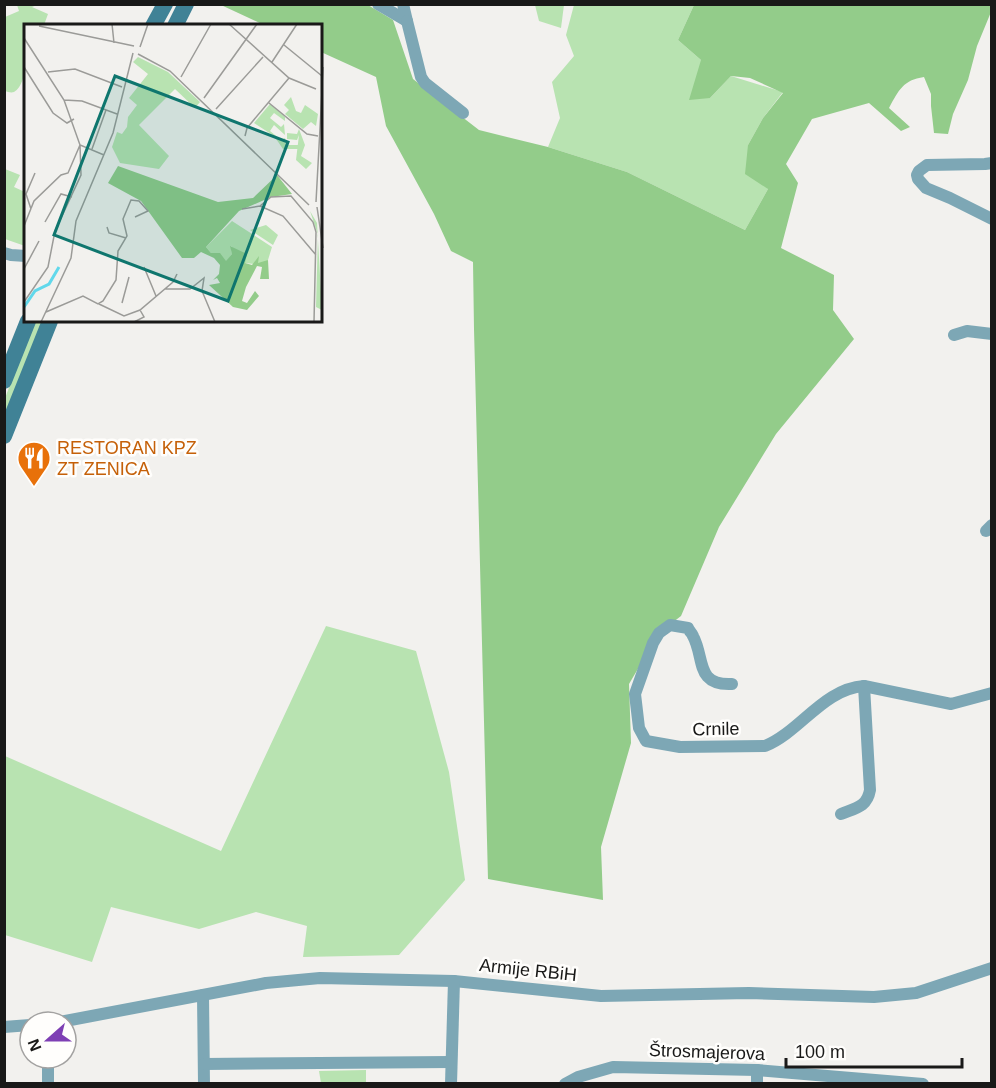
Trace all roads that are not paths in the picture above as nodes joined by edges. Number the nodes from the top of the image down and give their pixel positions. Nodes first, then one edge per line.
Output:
1 (165, 4) edge
2 (186, 4) edge
3 (378, 4) edge
4 (403, 4) edge
5 (407, 21) junction
6 (154, 24) edge
7 (176, 24) edge
8 (463, 112) dead end
9 (992, 163) edge
10 (992, 219) edge
11 (4, 252) edge
12 (24, 256) edge
13 (28, 322) edge
14 (50, 322) edge
15 (992, 334) edge
16 (954, 335) dead end
17 (4, 381) edge
18 (4, 436) edge
19 (732, 684) dead end
20 (864, 686) junction
21 (992, 693) edge
22 (841, 814) dead end
23 (992, 968) edge
24 (454, 981) junction
25 (203, 995) junction
26 (78, 1019) edge
27 (451, 1062) junction
28 (204, 1064) junction
29 (757, 1070) junction
30 (204, 1083) edge
31 (451, 1083) edge
32 (565, 1083) edge
33 (757, 1083) edge
34 (923, 1083) edge

1 - 6 main road
2 - 7 main road
3 - 5 street
4 - 5 street
5 - 8 street
9 - 10 street
11 - 12 street
13 - 17 main road
14 - 18 main road
15 - 16 street
19 - 20 street, Crnile
20 - 21 street, Crnile
20 - 22 street
23 - 24 street, Armije RBiH
24 - 25 street, Armije RBiH
24 - 27 street
25 - 26 street, Armije RBiH
25 - 28 street
27 - 28 street
27 - 31 street
28 - 30 street
29 - 32 street, Štrosmajerova
29 - 33 street
29 - 34 street, Štrosmajerova

